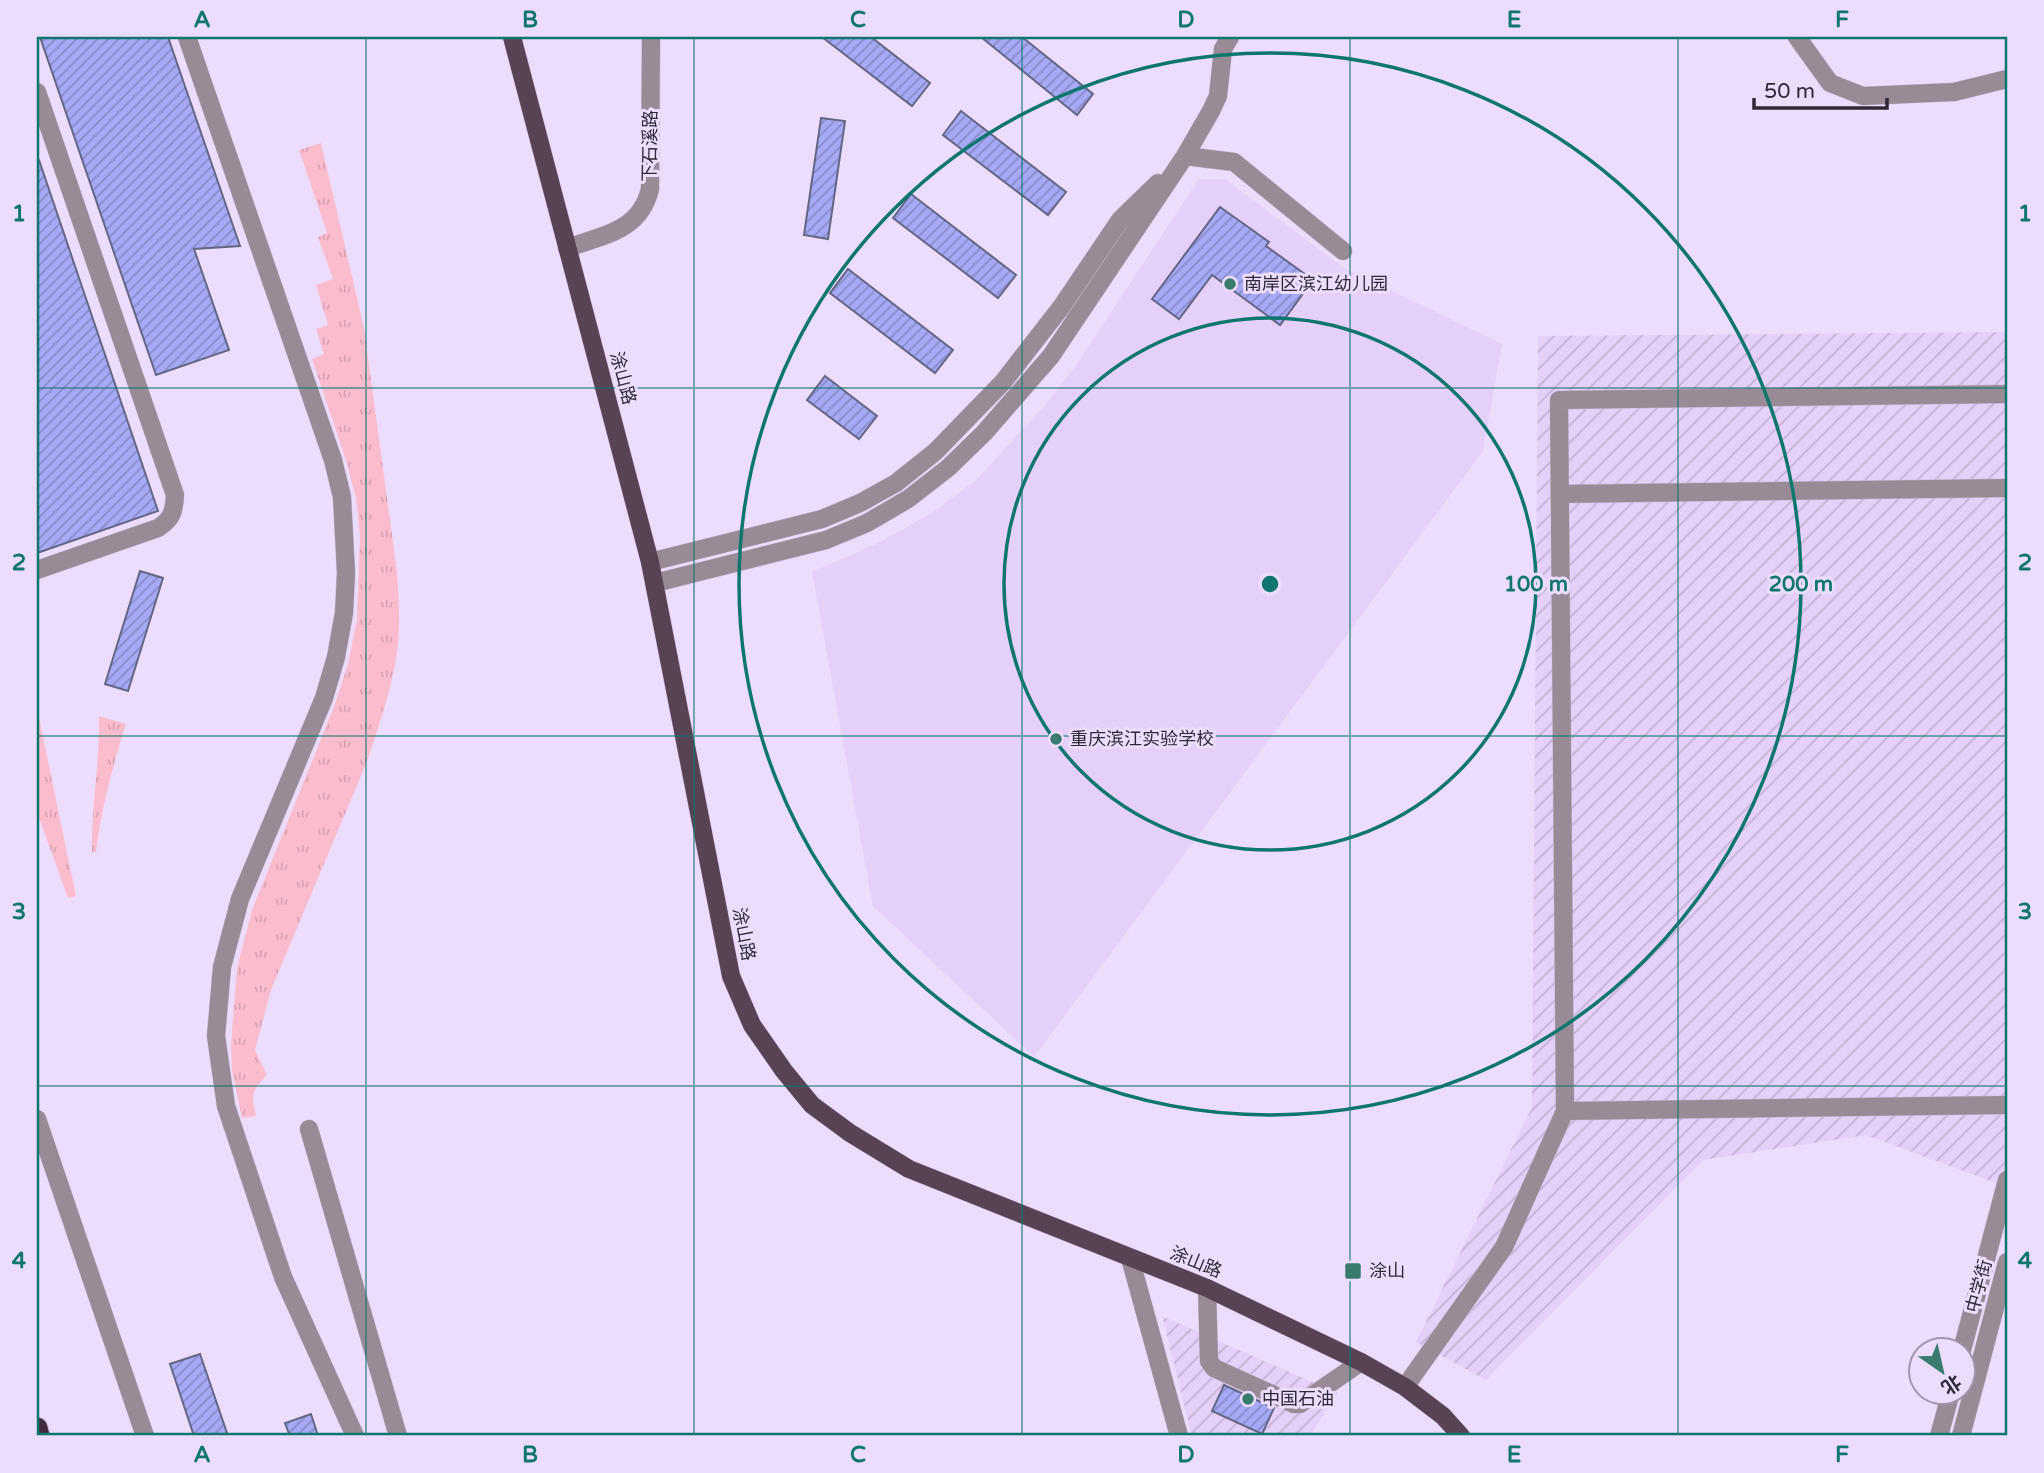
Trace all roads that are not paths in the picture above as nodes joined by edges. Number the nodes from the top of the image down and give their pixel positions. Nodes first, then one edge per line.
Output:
1 (187, 37) edge
2 (512, 37) edge
3 (651, 37) edge
4 (1230, 37) edge
5 (1797, 37) edge
6 (2007, 79) edge
7 (37, 92) edge
8 (1185, 156) junction
9 (567, 248) junction
10 (1343, 251) dead end
11 (2007, 394) edge
12 (2007, 488) edge
13 (1560, 494) junction
14 (650, 562) junction
15 (37, 570) edge
16 (654, 583) junction
17 (2007, 1105) edge
18 (1564, 1111) junction
19 (37, 1119) edge
20 (309, 1129) dead end
21 (2007, 1180) edge
22 (1130, 1258) junction
23 (2007, 1262) edge
24 (1207, 1288) junction
25 (1966, 1336) edge
26 (1361, 1363) junction
27 (1405, 1387) junction
28 (1947, 1406) edge
29 (37, 1428) edge
30 (39, 1436) edge
31 (145, 1436) edge
32 (355, 1436) edge
33 (398, 1436) edge
34 (1179, 1436) edge
35 (1461, 1436) edge
36 (1939, 1436) edge
37 (1961, 1436) edge

1 - 32 street
2 - 9 main road, 涂山路
3 - 9 street, 下石溪路
4 - 8 street
5 - 6 street
7 - 15 street
8 - 10 street
8 - 14 street
8 - 16 street
9 - 14 main road, 涂山路
11 - 13 street
12 - 13 street
13 - 18 street
14 - 16 main road, 涂山路
16 - 22 main road, 涂山路
17 - 18 street
18 - 27 street
19 - 31 street
20 - 33 street
21 - 25 street, 中学街
22 - 24 main road, 涂山路
22 - 34 street
23 - 37 street, 中学街
24 - 26 main road, 涂山路
24 - 26 street
26 - 27 main road, 涂山路
27 - 35 main road, 涂山路
28 - 36 street
29 - 30 highway

